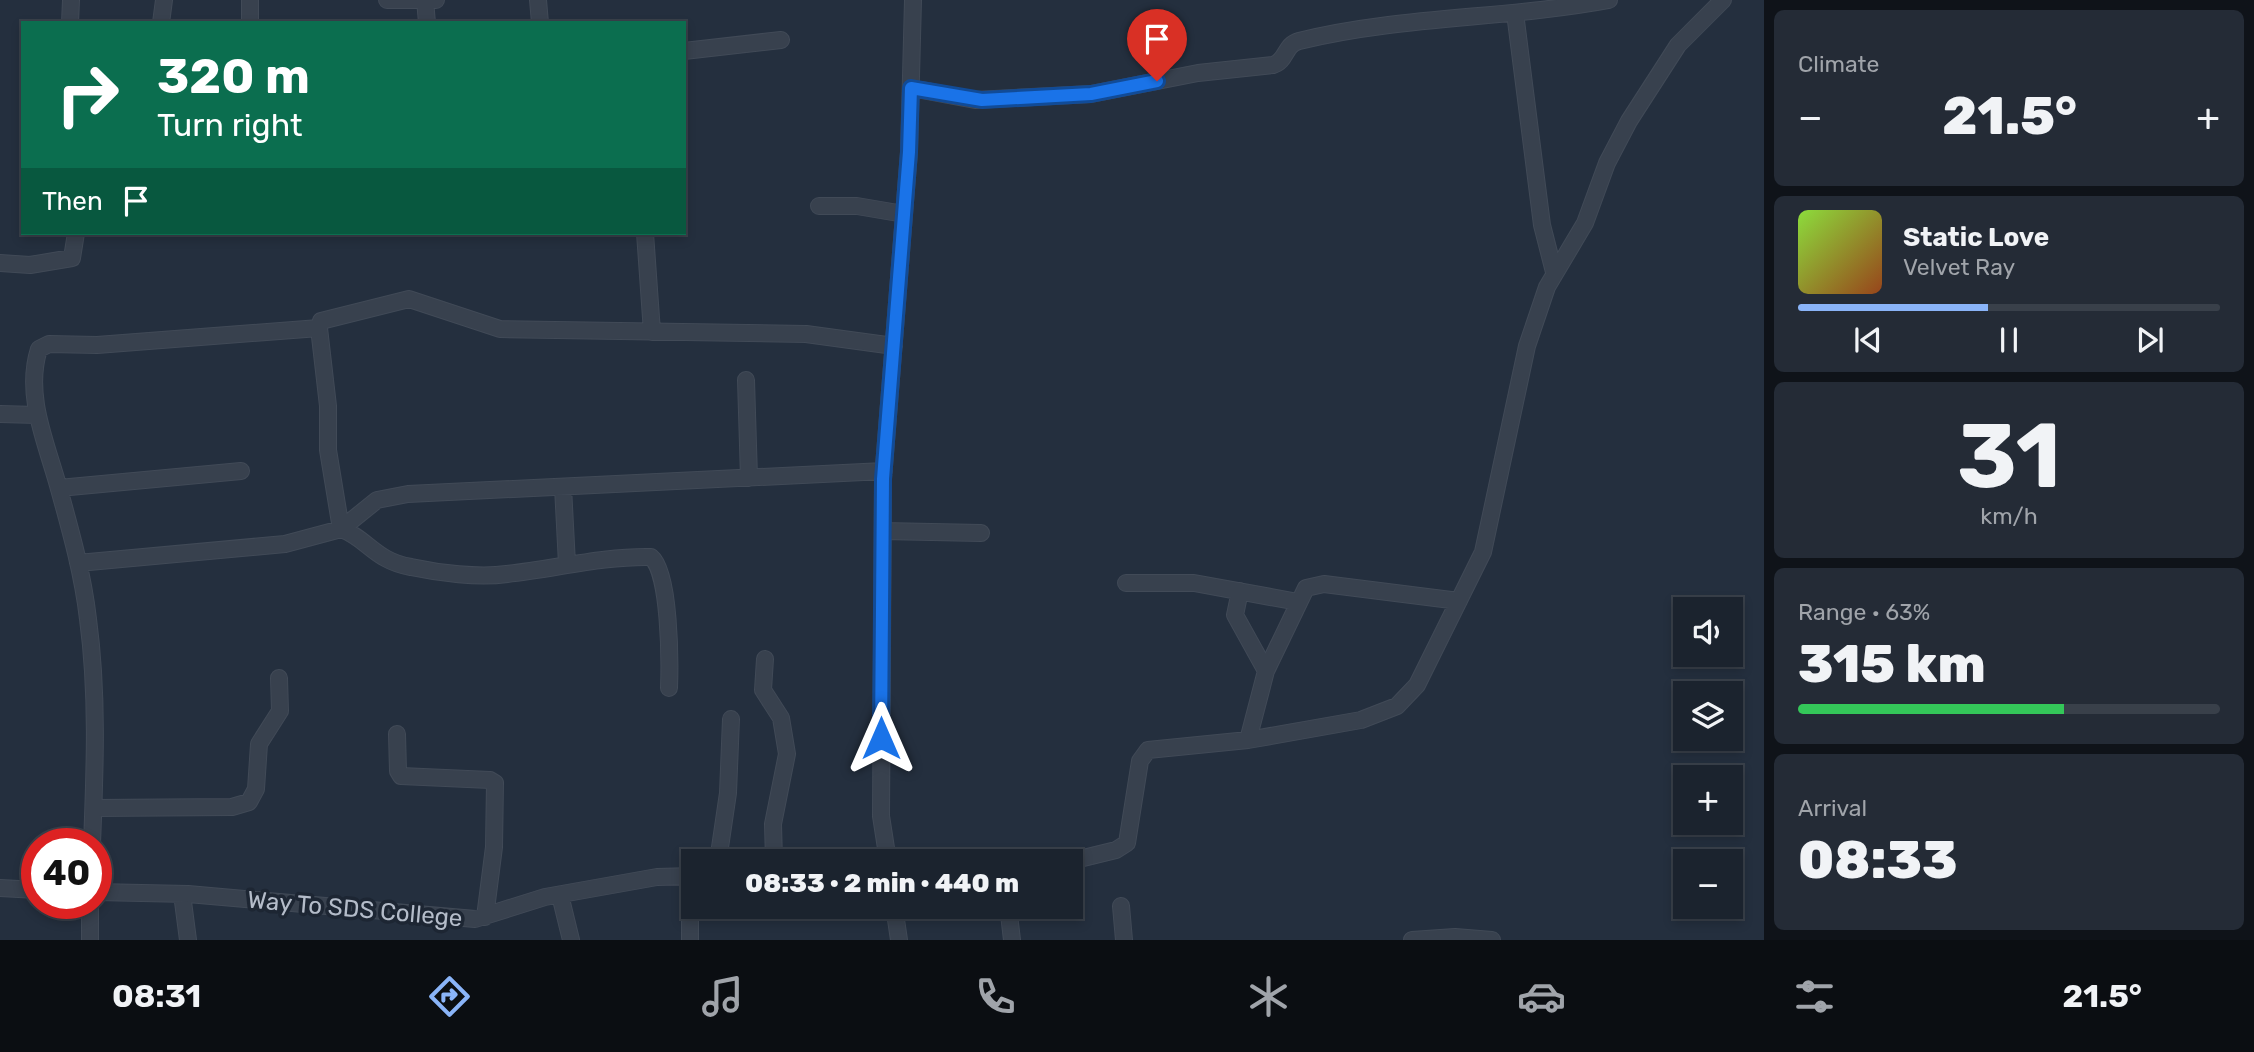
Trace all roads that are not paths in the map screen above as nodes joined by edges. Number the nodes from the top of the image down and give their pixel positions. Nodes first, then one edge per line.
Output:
1 (71, 0) edge
2 (164, 0) edge
3 (250, 0) edge
4 (387, 0) edge
5 (429, 0) edge
6 (538, 0) edge
7 (913, 0) edge
8 (1609, 0) edge
9 (1723, 0) edge
10 (1516, 13) junction
11 (70, 21) edge
12 (161, 21) edge
13 (250, 21) edge
14 (427, 21) edge
15 (540, 21) edge
16 (780, 40) dead end
17 (686, 51) edge
18 (911, 88) junction
19 (819, 206) dead end
20 (904, 214) junction
21 (646, 235) edge
22 (76, 238) edge
23 (0, 263) edge
24 (1554, 272) junction
25 (319, 328) junction
26 (652, 332) junction
27 (894, 346) junction
28 (746, 380) dead end
29 (0, 414) edge
30 (37, 415) junction
31 (241, 471) dead end
32 (884, 471) junction
33 (749, 478) junction
34 (564, 487) junction
35 (59, 488) junction
36 (341, 529) junction
37 (883, 531) junction
38 (981, 533) dead end
39 (78, 563) junction
40 (567, 564) junction
41 (1126, 583) dead end
42 (1240, 591) junction
43 (1459, 601) junction
44 (1298, 602) junction
45 (765, 659) dead end
46 (1266, 671) junction
47 (279, 678) dead end
48 (669, 688) dead end
49 (730, 719) dead end
50 (397, 734) dead end
51 (1248, 740) junction
52 (94, 808) junction
53 (93, 828) edge
54 (720, 849) edge
55 (774, 849) edge
56 (886, 849) edge
57 (1083, 858) edge
58 (681, 876) edge
59 (0, 888) edge
60 (21, 889) edge
61 (112, 892) edge
62 (182, 894) junction
63 (560, 895) junction
64 (1121, 906) dead end
65 (485, 917) junction
66 (90, 919) edge
67 (690, 919) edge
68 (896, 919) edge
69 (1010, 919) edge
70 (90, 940) edge
71 (188, 940) edge
72 (571, 940) edge
73 (690, 940) edge
74 (898, 940) edge
75 (1012, 940) edge
76 (1124, 940) edge
77 (1412, 940) edge
78 (1492, 940) edge

1 - 11 street
2 - 12 street
3 - 13 street
4 - 5 street
5 - 14 street
6 - 15 street
7 - 18 street
8 - 10 street
9 - 24 street
10 - 18 street
10 - 24 street
16 - 17 street
18 - 20 street
19 - 20 street
20 - 27 street
21 - 26 street
22 - 23 street
24 - 43 street
25 - 26 street
25 - 30 street
25 - 36 street
26 - 27 street
27 - 32 street
28 - 33 street
29 - 30 street
30 - 35 street
31 - 35 street
32 - 33 street
32 - 37 street
33 - 34 street
34 - 36 street
34 - 40 street
35 - 39 street
36 - 39 street
36 - 40 street
37 - 38 street
37 - 56 street
39 - 52 street
40 - 48 street
41 - 42 street
42 - 44 street
42 - 46 street
43 - 44 street
43 - 51 street
44 - 46 street
45 - 55 street
46 - 51 street
47 - 52 street
49 - 54 street
50 - 65 street
51 - 57 street
52 - 53 street
58 - 63 street, Way To SDS College
59 - 60 street
61 - 62 street, Way To SDS College
62 - 65 street, Way To SDS College
62 - 71 street
63 - 65 street, Way To SDS College
63 - 72 street
64 - 76 street
66 - 70 street
67 - 73 street
68 - 74 street
69 - 75 street
77 - 78 street

